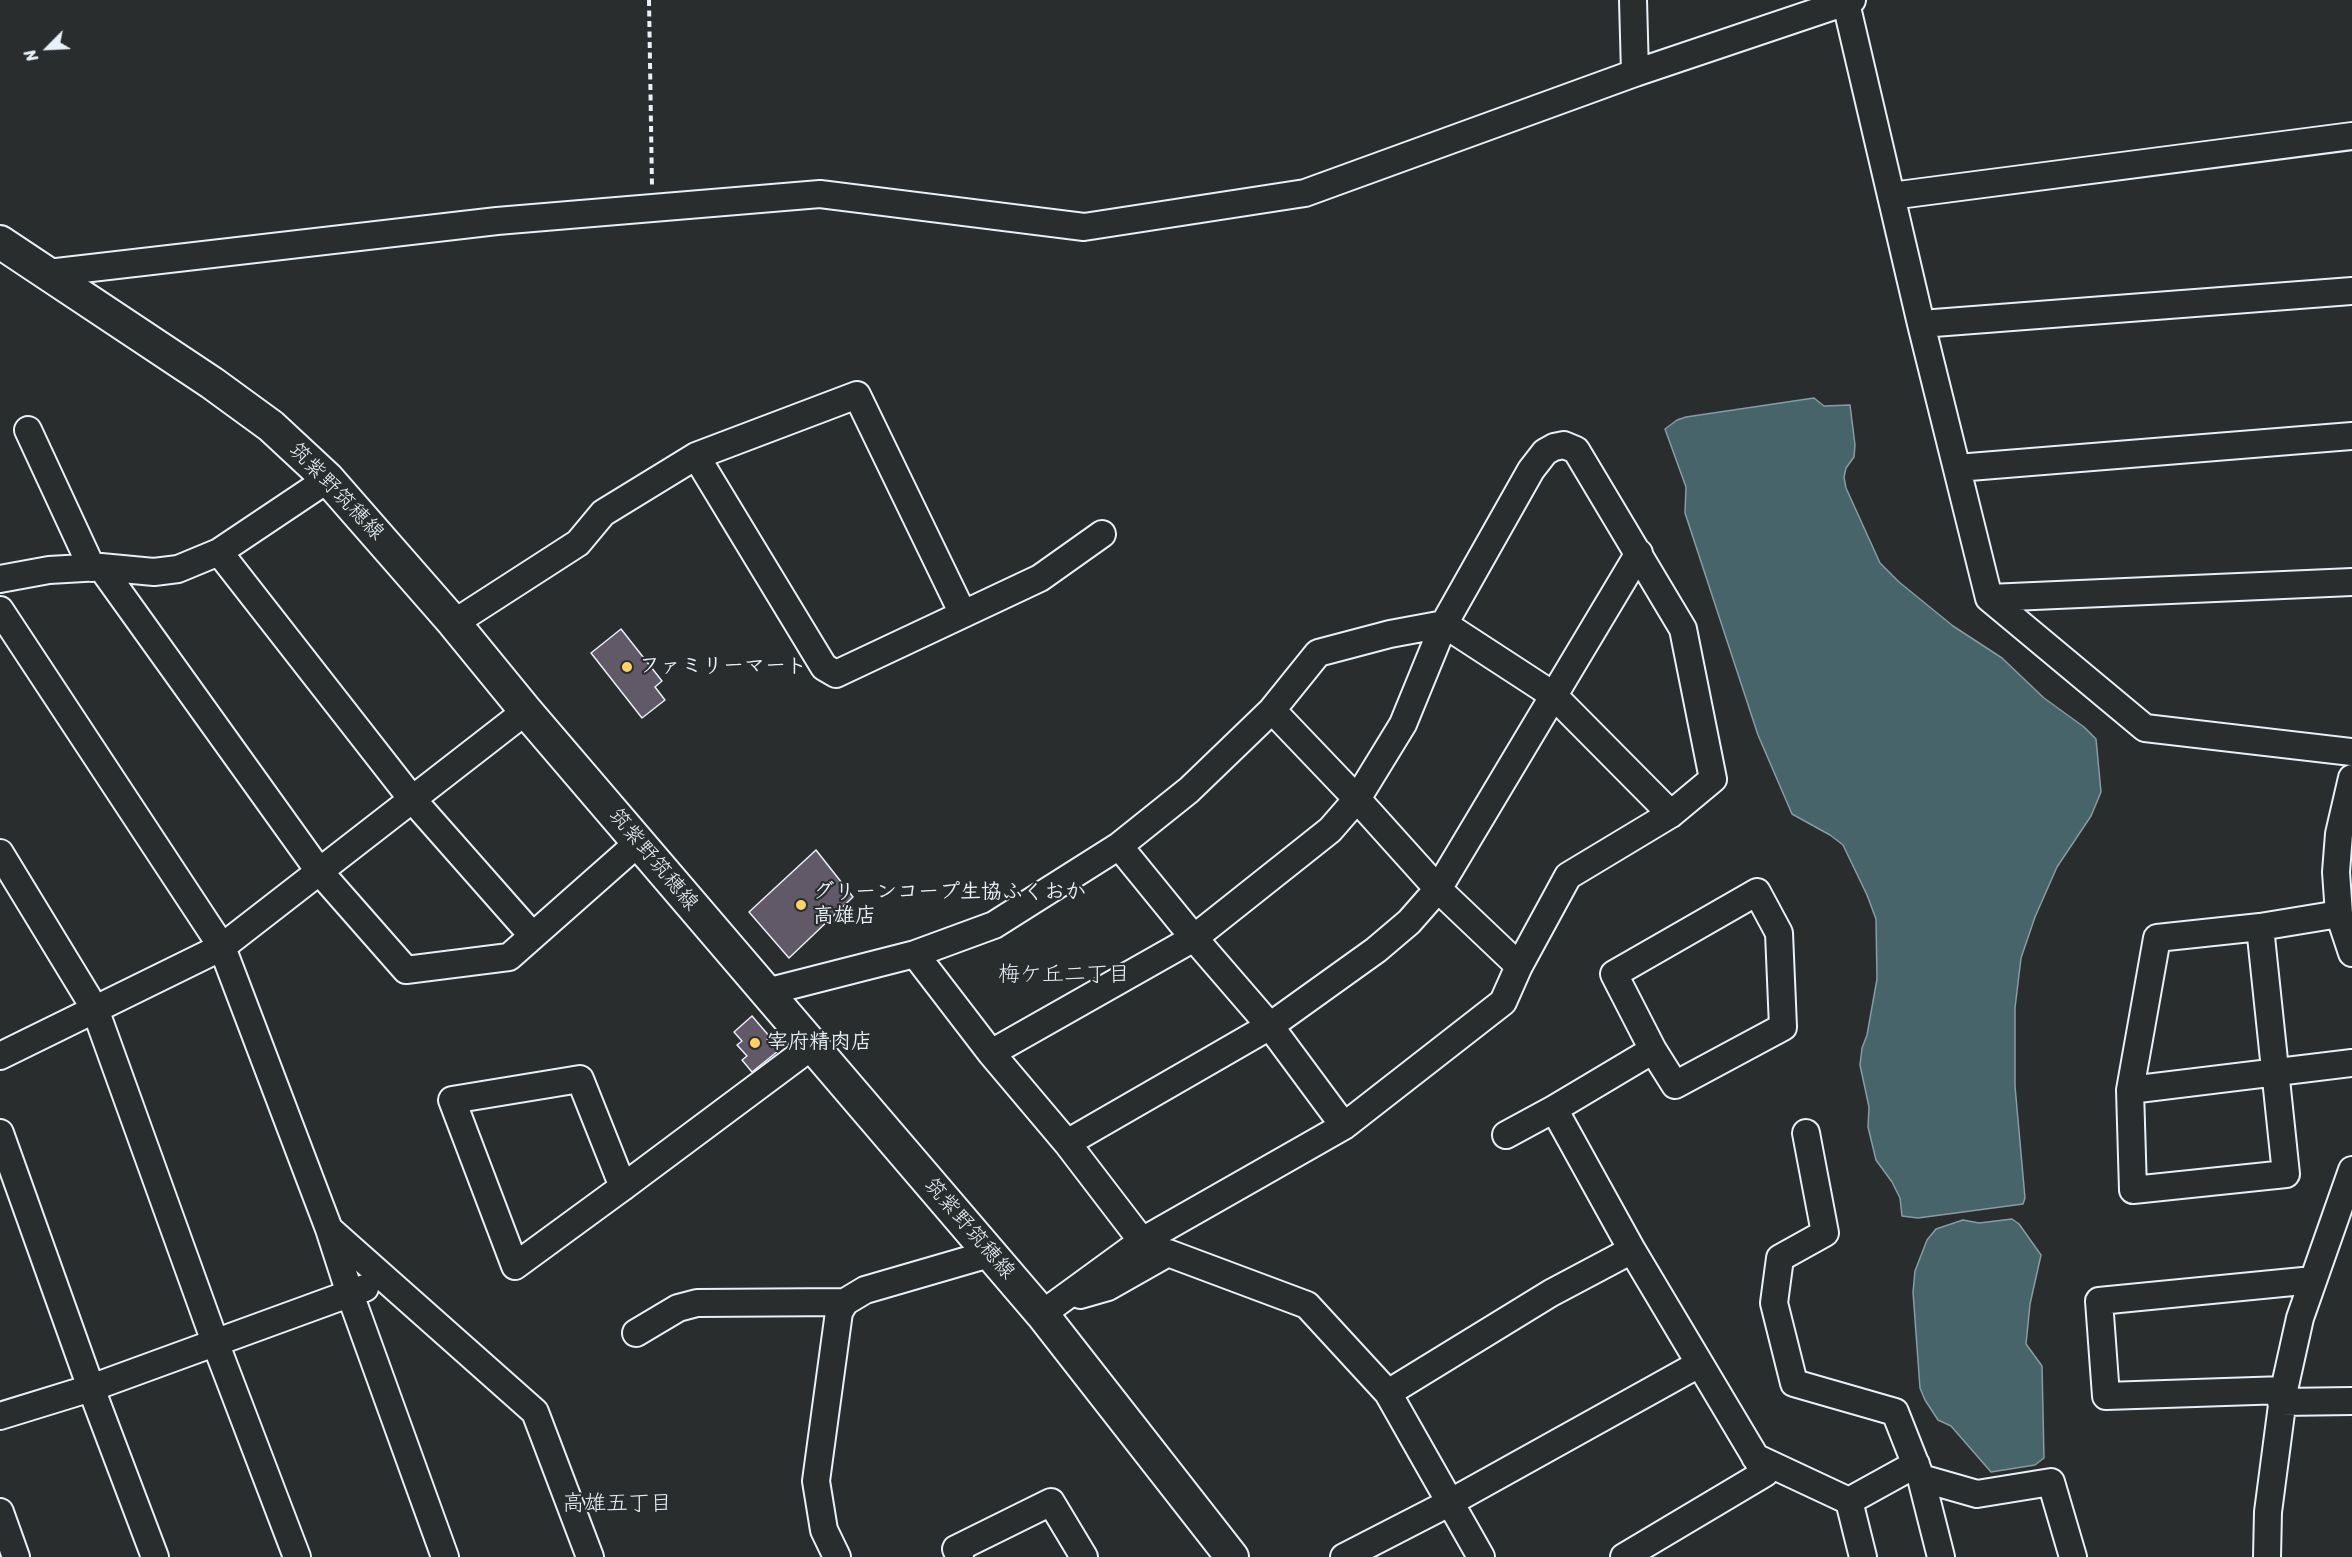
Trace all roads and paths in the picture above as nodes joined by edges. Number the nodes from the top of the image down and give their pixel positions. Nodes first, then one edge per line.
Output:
1 (650, 0) edge
2 (1633, 0) edge
3 (1849, 1) edge
4 (1635, 73) junction
5 (2352, 136) edge
6 (1891, 196) junction
7 (652, 209) junction
8 (0, 242) edge
9 (48, 273) junction
10 (2352, 291) edge
11 (1921, 324) junction
12 (28, 430) dead end
13 (2352, 436) edge
14 (696, 456) junction
15 (1957, 468) junction
16 (328, 479) junction
17 (1102, 534) dead end
18 (219, 552) junction
19 (1640, 553) junction
20 (96, 567) junction
21 (0, 579) edge
22 (2352, 582) edge
23 (1989, 598) junction
24 (0, 610) edge
25 (963, 614) junction
26 (454, 623) junction
27 (1444, 624) junction
28 (1553, 695) junction
29 (1272, 710) junction
30 (526, 711) junction
31 (2352, 752) edge
32 (2352, 778) edge
33 (412, 799) junction
34 (1357, 799) junction
35 (1671, 814) junction
36 (638, 843) junction
37 (1119, 846) junction
38 (0, 853) edge
39 (319, 871) junction
40 (1438, 889) junction
41 (2339, 914) junction
42 (2260, 927) junction
43 (532, 935) junction
44 (1194, 938) junction
45 (222, 947) junction
46 (2352, 953) edge
47 (915, 954) junction
48 (1519, 966) junction
49 (766, 992) junction
50 (95, 1009) junction
51 (1270, 1026) junction
52 (812, 1046) junction
53 (1653, 1050) junction
54 (991, 1053) junction
55 (0, 1056) edge
56 (2352, 1063) edge
57 (2276, 1071) junction
58 (2130, 1089) junction
59 (1554, 1109) junction
60 (1344, 1126) junction
61 (0, 1133) edge
62 (1806, 1133) dead end
63 (1506, 1135) dead end
64 (1067, 1143) junction
65 (2352, 1170) edge
66 (623, 1187) junction
67 (329, 1229) junction
68 (1142, 1241) junction
69 (1632, 1250) junction
70 (989, 1254) junction
71 (385, 1280) junction
72 (2313, 1280) junction
73 (350, 1294) junction
74 (844, 1302) junction
75 (1049, 1308) junction
76 (636, 1333) dead end
77 (215, 1342) junction
78 (1699, 1364) junction
79 (91, 1388) junction
80 (1388, 1393) junction
81 (2282, 1396) junction
82 (2352, 1401) edge
83 (0, 1416) edge
84 (1755, 1457) junction
85 (1918, 1471) junction
86 (1849, 1501) junction
87 (1449, 1503) junction
88 (0, 1512) edge
89 (1628, 1556) edge
90 (16, 1557) edge
91 (155, 1557) edge
92 (297, 1557) edge
93 (445, 1557) edge
94 (590, 1557) edge
95 (837, 1557) edge
96 (960, 1557) edge
97 (1084, 1557) edge
98 (1232, 1557) edge
99 (1344, 1557) edge
100 (1481, 1557) edge
101 (1863, 1557) edge
102 (1941, 1557) edge
103 (2073, 1557) edge
104 (2267, 1557) edge

1 - 7 path
2 - 4 street
3 - 4 street
3 - 6 street
4 - 7 street
5 - 6 street
6 - 11 street
7 - 9 street
8 - 9 main road, 筑紫野筑穂線
9 - 16 main road, 筑紫野筑穂線
10 - 11 street
11 - 15 street
12 - 20 street
13 - 15 street
14 - 25 street
14 - 25 street
14 - 26 street
15 - 23 street
16 - 18 street
16 - 26 main road, 筑紫野筑穂線
17 - 25 street
18 - 20 street
18 - 33 street
19 - 27 street
19 - 28 street
19 - 35 street
20 - 21 street
20 - 39 street
22 - 23 street
23 - 31 street
24 - 45 street
26 - 30 main road, 筑紫野筑穂線
27 - 28 street
27 - 29 street
27 - 34 street
28 - 35 street
28 - 40 street
29 - 34 street
29 - 37 street
30 - 33 street
30 - 36 main road, 筑紫野筑穂線
32 - 41 street
33 - 39 street
33 - 43 street
34 - 40 street
34 - 44 street
35 - 48 street
36 - 43 street
36 - 49 main road, 筑紫野筑穂線
37 - 44 street
37 - 47 street
38 - 50 street
39 - 43 street
39 - 45 street
40 - 48 street
40 - 51 street
41 - 42 street
41 - 46 street
42 - 57 street
42 - 58 street
44 - 51 street
44 - 54 street
45 - 50 street
45 - 67 street
47 - 49 street
47 - 54 street
48 - 60 street
49 - 52 main road, 筑紫野筑穂線
50 - 55 street
50 - 77 street
51 - 60 street
51 - 64 street
52 - 66 street
52 - 70 main road, 筑紫野筑穂線
53 - 53 street
53 - 59 street
54 - 64 street
56 - 57 street
57 - 58 street
57 - 58 street
59 - 63 street
59 - 69 street
60 - 68 street
61 - 79 street
62 - 85 street
64 - 68 street
65 - 72 street
66 - 66 street
67 - 71 street
67 - 73 street
68 - 75 street
69 - 78 street
69 - 80 street
70 - 74 street
70 - 75 main road, 筑紫野筑穂線
71 - 73 street
71 - 94 street
72 - 81 street
72 - 81 street
73 - 77 street
73 - 93 street
74 - 76 street
74 - 95 street
75 - 80 street
75 - 98 main road, 筑紫野筑穂線
77 - 79 street
77 - 92 street
78 - 84 street
78 - 87 street
79 - 83 street
79 - 91 street
80 - 87 street
81 - 82 street
81 - 104 street
84 - 86 street
84 - 89 street
85 - 86 street
85 - 102 street
85 - 103 street
86 - 101 street
87 - 99 street
87 - 100 street
88 - 90 street
96 - 97 street

